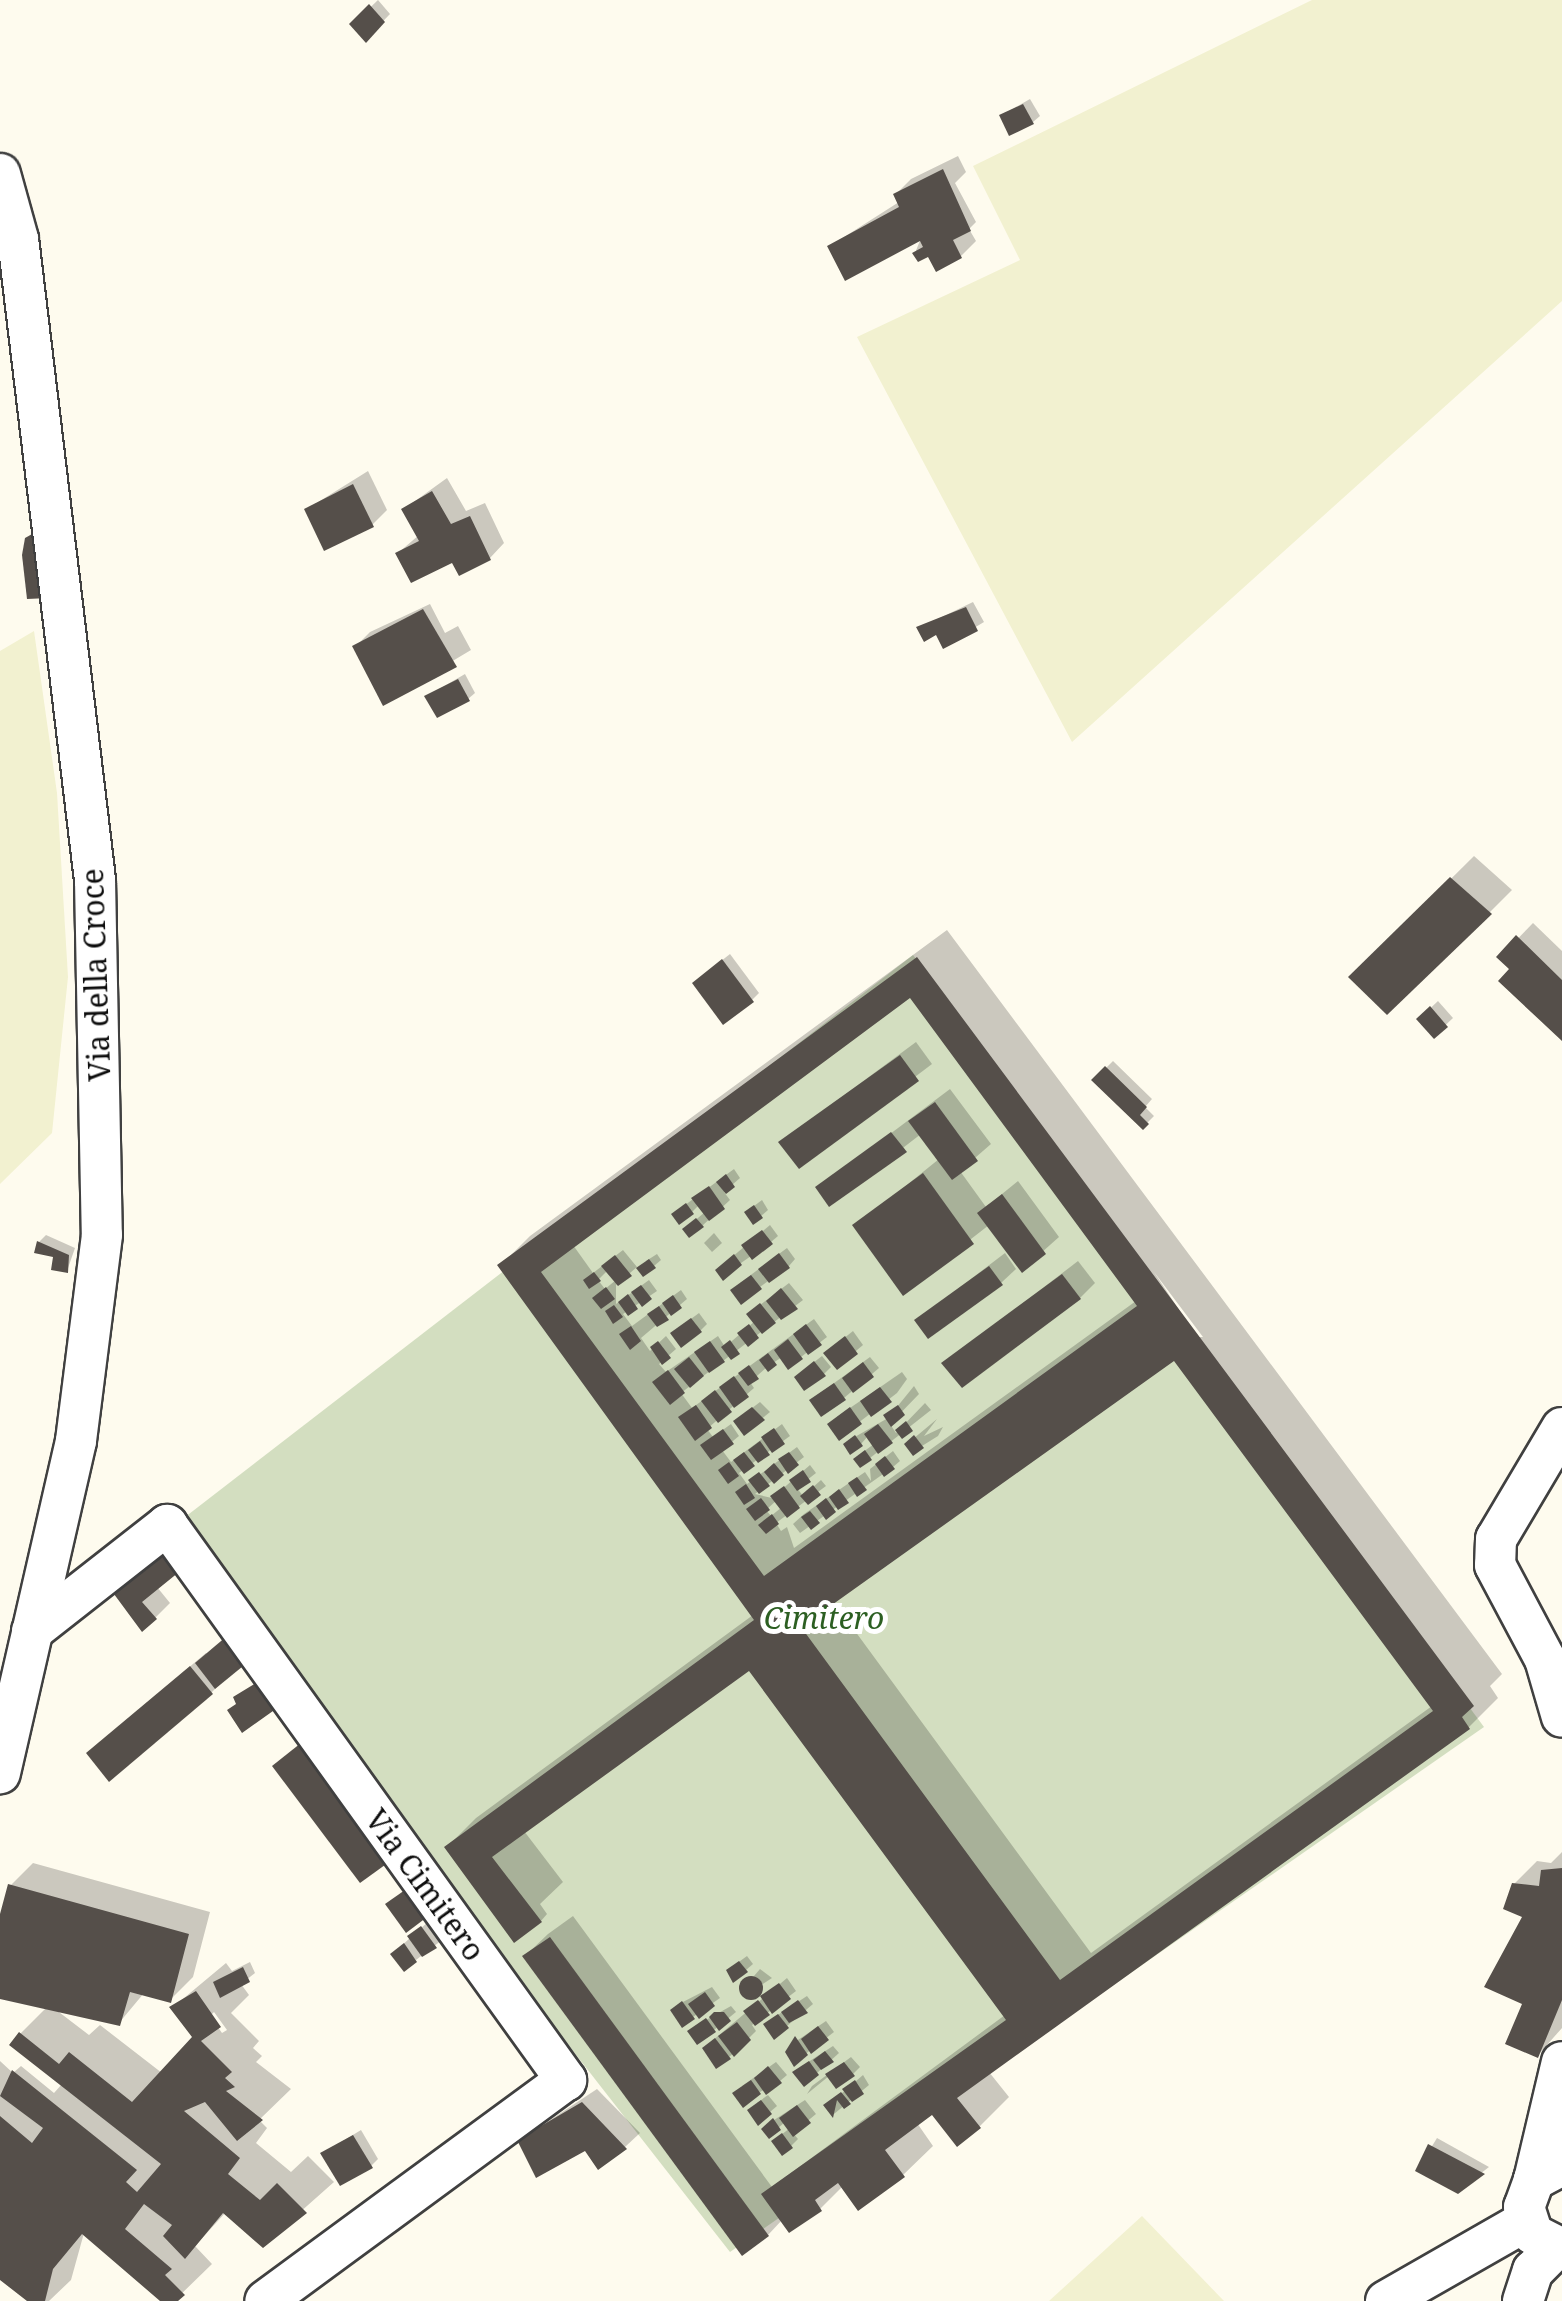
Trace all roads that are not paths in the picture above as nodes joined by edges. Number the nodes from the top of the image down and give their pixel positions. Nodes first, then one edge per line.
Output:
1 (0, 174) edge
2 (1562, 1428) edge
3 (32, 1632) junction
4 (1562, 1717) edge
5 (0, 1773) edge
6 (1562, 2062) edge
7 (1548, 2172) edge
8 (1526, 2221) junction
9 (1559, 2249) edge
10 (265, 2301) edge
11 (1386, 2301) edge
12 (1523, 2301) edge

1 - 3 street, Via della Croce
2 - 4 street
3 - 5 street, Via della Croce
3 - 10 street, Via Cimitero
6 - 7 street
7 - 8 street
8 - 9 street
8 - 11 street
9 - 12 street

